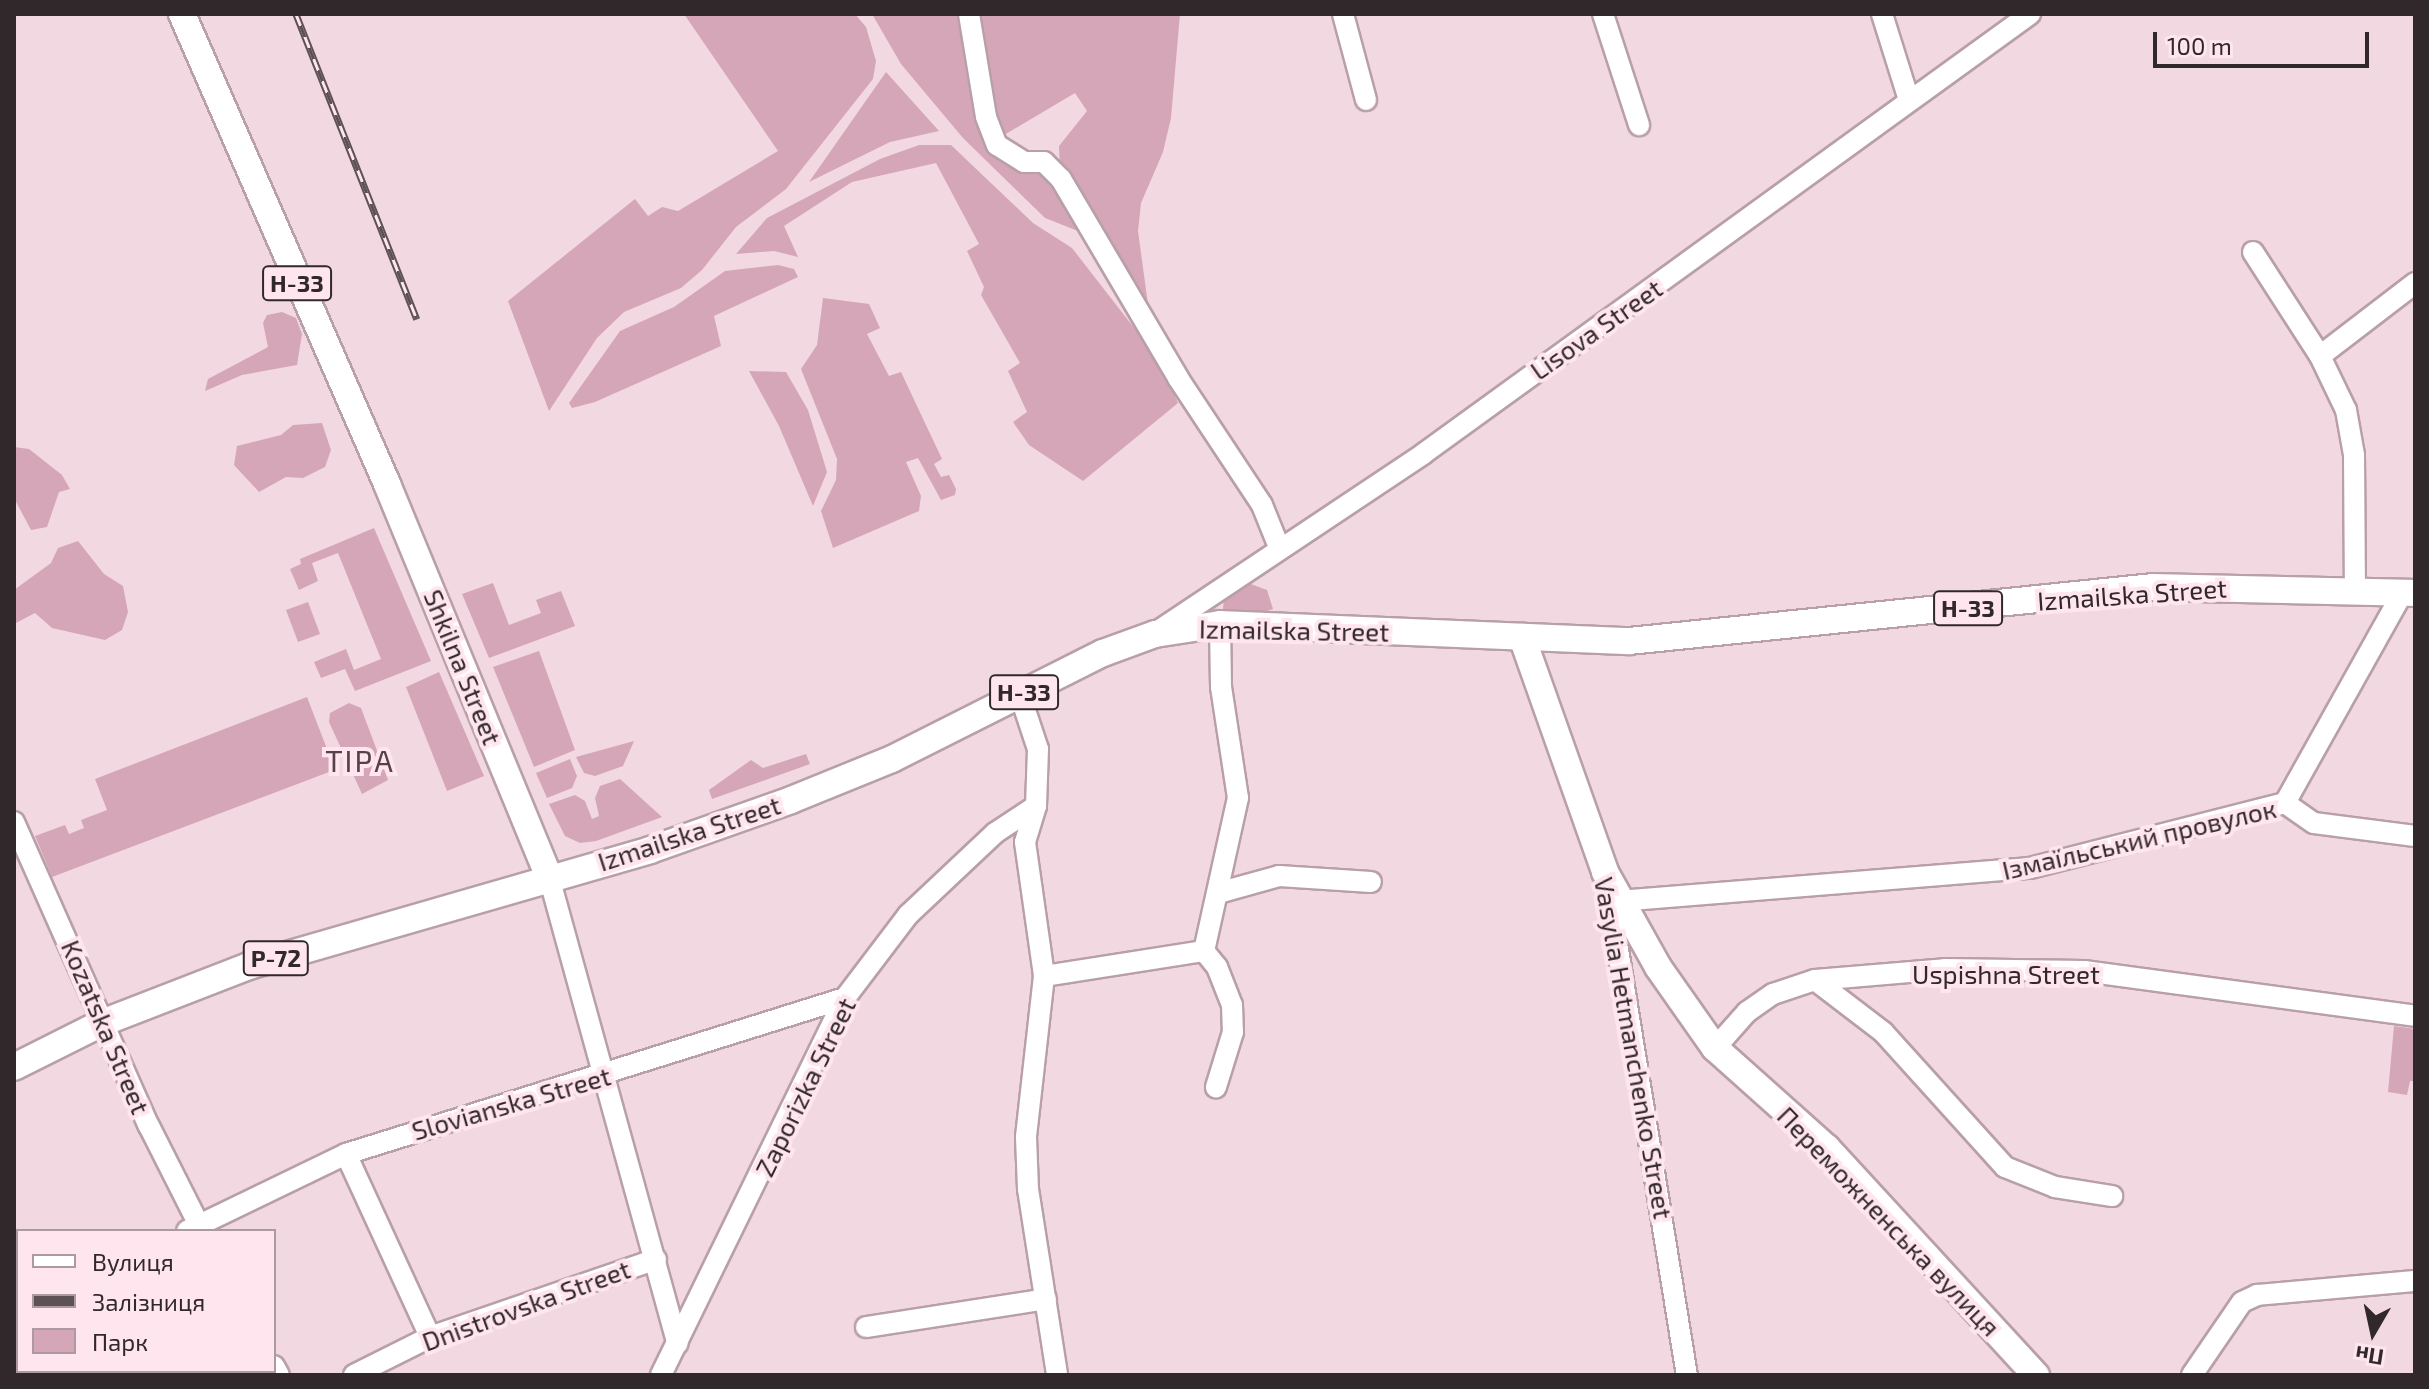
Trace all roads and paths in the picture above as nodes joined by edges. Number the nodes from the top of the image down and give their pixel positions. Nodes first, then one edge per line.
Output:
1 (182, 14) edge
2 (969, 14) edge
3 (1343, 14) edge
4 (1603, 14) edge
5 (1882, 14) edge
6 (2030, 14) edge
7 (1366, 100) dead end
8 (1909, 100) junction
9 (1639, 125) dead end
10 (2253, 252) dead end
11 (2415, 283) edge
12 (2320, 356) junction
13 (1279, 547) junction
14 (2355, 590) junction
15 (2409, 592) edge
16 (1220, 624) junction
17 (1155, 634) junction
18 (1522, 637) junction
19 (1020, 695) junction
20 (2285, 803) junction
21 (1036, 806) junction
22 (14, 822) edge
23 (2415, 836) edge
24 (1605, 872) junction
25 (549, 877) junction
26 (1371, 882) dead end
27 (1218, 893) junction
28 (1619, 901) junction
29 (1204, 951) junction
30 (1044, 976) junction
31 (1815, 980) junction
32 (845, 998) junction
33 (2415, 1016) edge
34 (102, 1023) junction
35 (1715, 1048) junction
36 (14, 1067) edge
37 (602, 1077) junction
38 (1216, 1087) dead end
39 (346, 1154) junction
40 (2112, 1196) dead end
41 (196, 1229) edge
42 (656, 1259) junction
43 (2415, 1281) edge
44 (1046, 1299) junction
45 (866, 1327) dead end
46 (430, 1337) junction
47 (678, 1344) junction
48 (354, 1375) edge
49 (661, 1375) edge
50 (1057, 1375) edge
51 (1671, 1375) edge
52 (1687, 1375) edge
53 (2036, 1375) edge
54 (2192, 1375) edge

1 - 25 main road, Shkilna Street / Н-33
2 - 13 street
3 - 7 street
4 - 9 street
5 - 8 street
6 - 8 street, Lisova Street
8 - 13 street, Lisova Street
10 - 12 street
11 - 12 street
12 - 14 street
13 - 17 street, Lisova Street
14 - 15 main road, Izmailska Street / Н-33
14 - 18 main road, Izmailska Street / Н-33
15 - 20 street
16 - 17 main road, Izmailska Street / Н-33
16 - 18 main road, Izmailska Street / Н-33
16 - 27 street
17 - 19 main road, Izmailska Street / Н-33
18 - 24 main road, Vasylia Hetmanchenko Street
19 - 21 street
19 - 25 main road, Izmailska Street / Н-33
20 - 23 street, Ізмаїльський провулок
20 - 28 street, Ізмаїльський провулок
21 - 30 street
21 - 32 street, Zaporizka Street
22 - 34 street, Kozatska Street
24 - 28 main road, Переможненська вулиця
24 - 52 street, Vasylia Hetmanchenko Street
25 - 34 main road, Izmailska Street / Р-72
25 - 37 street, Shkilna Street
26 - 27 street
27 - 29 street
28 - 35 main road, Переможненська вулиця
29 - 30 street
29 - 38 street
30 - 44 street
31 - 33 street, Uspishna Street
31 - 35 street, Uspishna Street
31 - 40 street
32 - 37 street, Slovianska Street
32 - 47 street, Zaporizka Street
34 - 36 main road, Izmailska Street / Р-72
34 - 41 street, Kozatska Street
35 - 53 main road, Переможненська вулиця
37 - 39 street, Slovianska Street
37 - 42 street, Shkilna Street
39 - 41 street, Slovianska Street
39 - 46 street
42 - 46 street, Dnistrovska Street
42 - 47 street, Shkilna Street
43 - 54 street
44 - 45 street
44 - 50 street
46 - 48 street, Dnistrovska Street
47 - 49 street, Zaporizka Street
51 - 52 street

